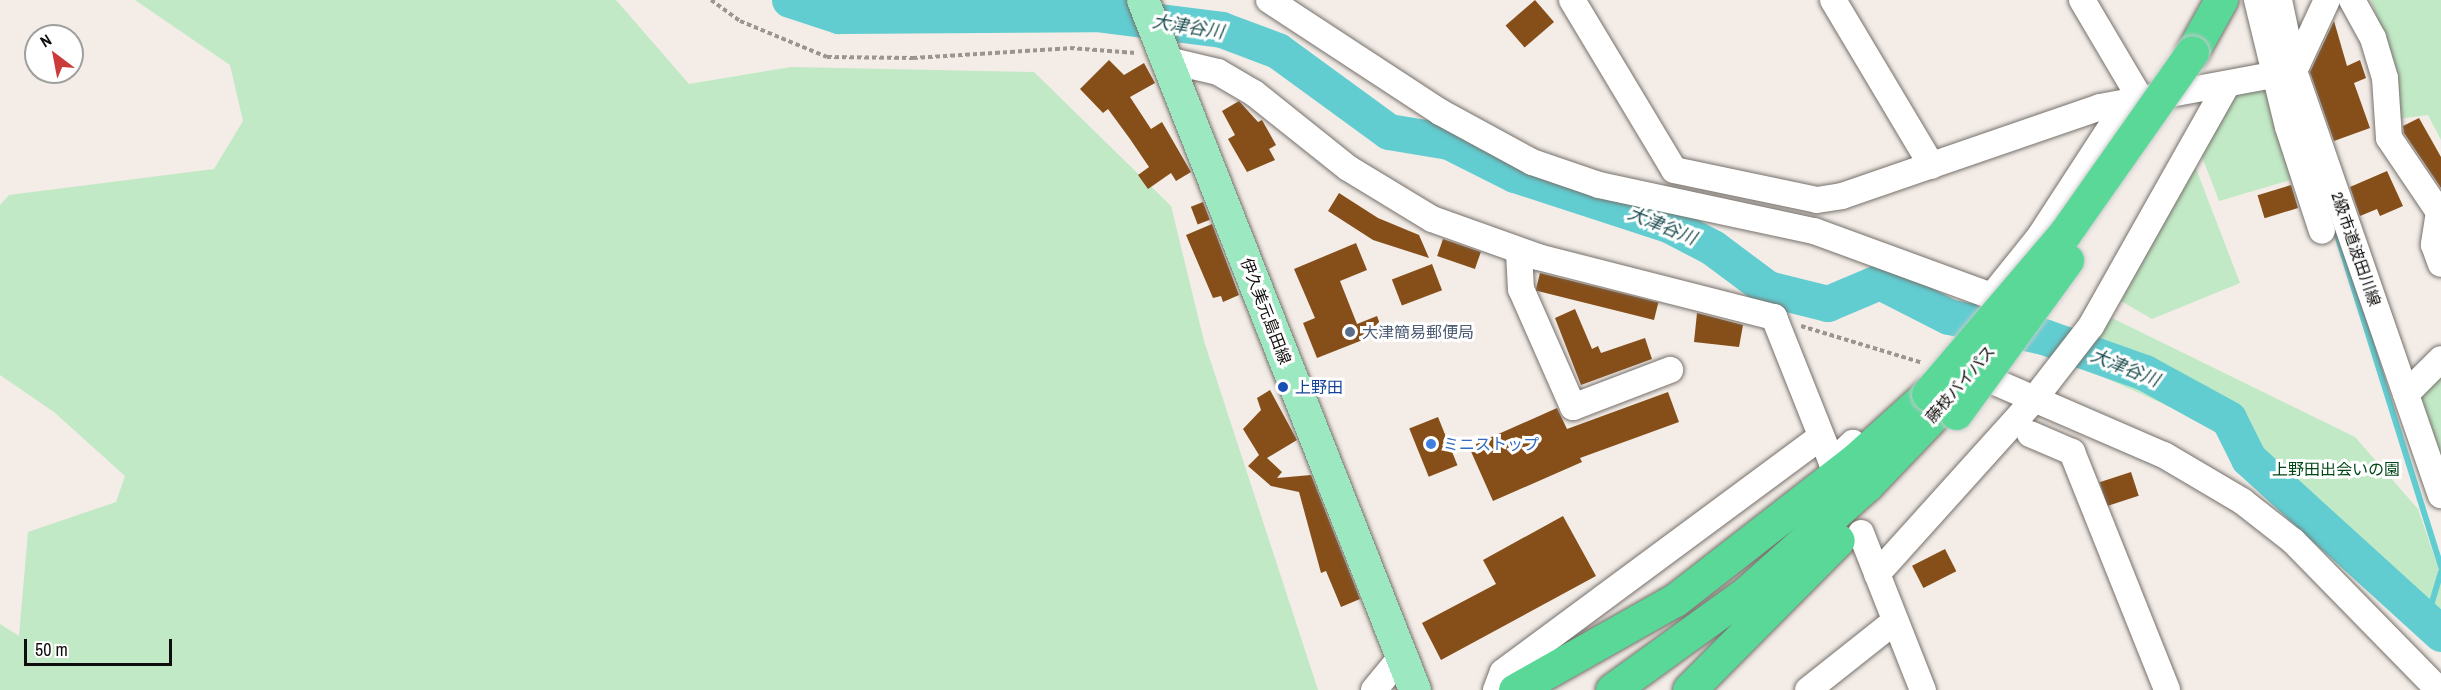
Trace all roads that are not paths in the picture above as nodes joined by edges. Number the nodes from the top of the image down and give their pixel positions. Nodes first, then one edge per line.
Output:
1 (1143, 0) edge
2 (1269, 0) edge
3 (1572, 0) edge
4 (1833, 0) edge
5 (2082, 0) edge
6 (2221, 0) edge
7 (2257, 0) edge
8 (2279, 0) edge
9 (2328, 0) edge
10 (2352, 0) edge
11 (2192, 52) junction
12 (1166, 56) junction
13 (2284, 74) junction
14 (2226, 86) junction
15 (2134, 104) junction
16 (1932, 166) junction
17 (2322, 231) dead end
18 (1519, 252) junction
19 (2441, 264) edge
20 (2441, 359) edge
21 (1670, 370) dead end
22 (1940, 394) junction
23 (2406, 394) junction
24 (2034, 399) junction
25 (2030, 434) dead end
26 (1821, 437) junction
27 (2441, 495) edge
28 (1861, 533) dead end
29 (1877, 574) junction
30 (1895, 621) junction
31 (1402, 656) junction
32 (2421, 680) edge
33 (1374, 690) edge
34 (1415, 690) edge
35 (1496, 690) edge
36 (1515, 690) edge
37 (1612, 690) edge
38 (1689, 690) edge
39 (1808, 690) edge
40 (1923, 690) edge
41 (2167, 690) edge
42 (2439, 690) edge

1 - 12 main road, 伊久美元島田線
2 - 15 street
3 - 16 street
4 - 16 street
5 - 15 street
6 - 11 highway
7 - 13 street
8 - 13 street, 2級市道波田川線
9 - 13 street
10 - 19 street
11 - 22 highway, bridge
11 - 22 highway, bridge
12 - 18 street
12 - 31 main road, 伊久美元島田線
13 - 14 street
13 - 17 street
13 - 23 street, 2級市道波田川線
14 - 15 street
14 - 24 street
15 - 16 street
18 - 21 street
18 - 26 street
20 - 23 street
22 - 36 highway
22 - 37 highway, 藤枝バイパス
22 - 38 highway
23 - 27 street, 2級市道波田川線
24 - 26 street
24 - 29 street
24 - 32 street
25 - 41 street
26 - 35 street
28 - 29 street
29 - 30 street
30 - 39 street
30 - 40 street
31 - 33 street
31 - 34 main road, 伊久美元島田線
32 - 42 street

